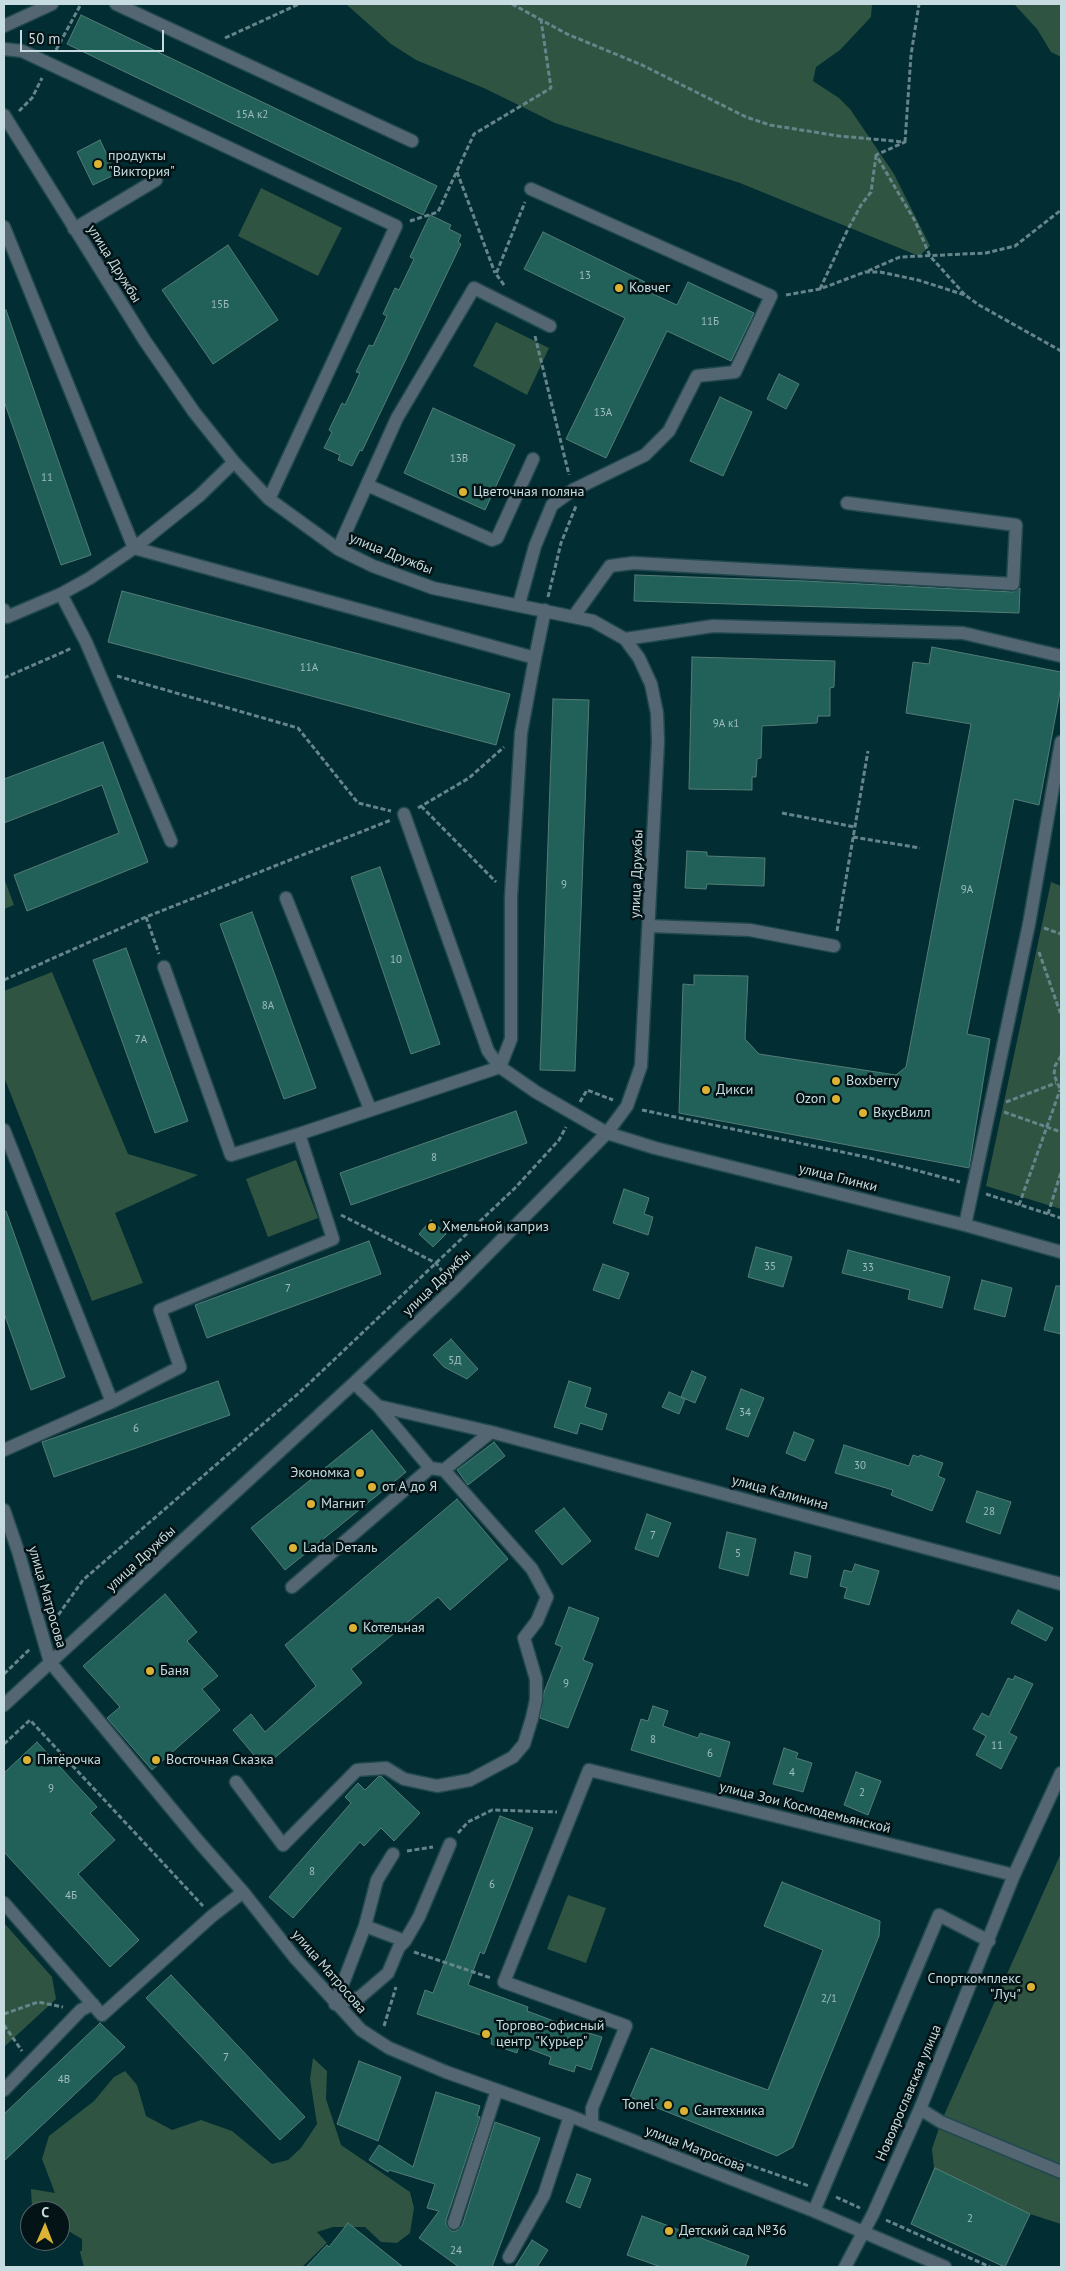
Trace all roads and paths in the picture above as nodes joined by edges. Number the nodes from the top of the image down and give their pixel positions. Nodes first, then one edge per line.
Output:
1 (52, 4) edge
2 (116, 4) edge
3 (299, 4) edge
4 (512, 4) edge
5 (919, 4) edge
6 (540, 20) junction
7 (4, 26) edge
8 (205, 45) junction
9 (4, 49) edge
10 (5, 120) edge
11 (412, 141) dead end
12 (905, 142) junction
13 (876, 155) junction
14 (456, 171) junction
15 (156, 180) dead end
16 (531, 189) joint
17 (1061, 210) edge
18 (4, 226) edge
19 (396, 226) junction
20 (74, 229) junction
21 (930, 256) junction
22 (865, 272) junction
23 (496, 274) junction
24 (507, 288) dead end
25 (820, 289) junction
26 (965, 295) junction
27 (771, 296) junction
28 (531, 317) junction
29 (550, 326) dead end
30 (1061, 351) edge
31 (533, 459) dead end
32 (234, 462) junction
33 (367, 485) junction
34 (573, 490) junction
35 (269, 499) junction
36 (847, 502) dead end
37 (134, 548) junction
38 (338, 549) junction
39 (61, 594) junction
40 (519, 604) junction
41 (4, 610) edge
42 (546, 610) junction
43 (574, 616) junction
44 (625, 639) junction
45 (86, 642) junction
46 (1061, 656) edge
47 (535, 658) junction
48 (98, 670) junction
49 (4, 678) edge
50 (521, 733) junction
51 (1061, 742) edge
52 (868, 751) dead end
53 (421, 806) junction
54 (782, 813) dead end
55 (404, 814) junction
56 (854, 827) junction
57 (853, 837) junction
58 (170, 841) dead end
59 (920, 848) dead end
60 (511, 897) junction
61 (286, 898) dead end
62 (146, 917) junction
63 (650, 926) junction
64 (834, 946) joint
65 (1039, 951) dead end
66 (164, 967) joint
67 (4, 980) edge
68 (1061, 1015) edge
69 (1061, 1056) edge
70 (500, 1067) junction
71 (1056, 1083) junction
72 (1061, 1091) edge
73 (627, 1106) junction
74 (991, 1107) junction
75 (370, 1109) junction
76 (573, 1114) junction
77 (1047, 1127) junction
78 (4, 1130) edge
79 (1061, 1132) edge
80 (607, 1133) junction
81 (299, 1134) junction
82 (1061, 1172) edge
83 (974, 1185) junction
84 (323, 1205) junction
85 (1019, 1205) junction
86 (1048, 1214) junction
87 (1061, 1218) edge
88 (965, 1225) junction
89 (1061, 1252) edge
90 (436, 1263) junction
91 (454, 1288) junction
92 (354, 1383) junction
93 (112, 1402) junction
94 (378, 1406) junction
95 (491, 1432) junction
96 (4, 1450) edge
97 (430, 1468) junction
98 (444, 1470) junction
99 (4, 1510) edge
100 (1061, 1584) edge
101 (292, 1587) dead end
102 (44, 1636) junction
103 (50, 1662) junction
104 (4, 1674) edge
105 (4, 1705) edge
106 (4, 1744) edge
107 (1061, 1773) edge
108 (236, 1782) dead end
109 (572, 1812) junction
110 (450, 1844) junction
111 (393, 1854) joint
112 (1014, 1875) junction
113 (243, 1892) junction
114 (4, 1903) edge
115 (212, 1916) junction
116 (365, 1926) junction
117 (989, 1941) junction
118 (402, 1944) junction
119 (504, 1982) junction
120 (396, 1986) dead end
121 (93, 2004) junction
122 (334, 2004) junction
123 (81, 2010) junction
124 (4, 2014) edge
125 (4, 2025) edge
126 (382, 2032) dead end
127 (31, 2064) junction
128 (4, 2090) edge
129 (497, 2090) junction
130 (920, 2109) junction
131 (570, 2116) junction
132 (592, 2125) junction
133 (681, 2140) dead end
134 (1061, 2172) edge
135 (823, 2191) junction
136 (814, 2210) junction
137 (873, 2214) junction
138 (454, 2223) dead end
139 (864, 2231) junction
140 (509, 2257) dead end
141 (845, 2267) edge
142 (945, 2267) edge
143 (990, 2267) edge

1 - 7 street
2 - 8 street
3 - 8 path
4 - 6 path
5 - 12 path
6 - 12 path
6 - 14 path
8 - 11 street
9 - 19 street
10 - 20 street, улица Дружбы
12 - 13 path
13 - 21 path
13 - 25 path
14 - 19 path
14 - 23 path
15 - 20 street
16 - 23 path
16 - 27 street
17 - 21 path
18 - 37 street
19 - 35 street
20 - 32 street, улица Дружбы
21 - 22 path
21 - 26 path
22 - 25 path
22 - 26 path
23 - 24 path
25 - 27 path
26 - 30 path
27 - 34 street
28 - 29 street
28 - 33 street
28 - 34 path
31 - 33 street
32 - 35 street, улица Дружбы
32 - 37 street
33 - 38 street
34 - 40 street
34 - 42 path
35 - 38 street, улица Дружбы
36 - 43 street
37 - 39 street
37 - 47 street
38 - 40 street, улица Дружбы
39 - 41 street
39 - 45 street
40 - 42 street, улица Дружбы
42 - 43 street, улица Дружбы
42 - 47 street
43 - 44 street, улица Дружбы
44 - 46 street
44 - 63 street, улица Дружбы
45 - 48 street
45 - 49 path
47 - 50 street
48 - 55 path
48 - 58 street
50 - 53 path
50 - 60 street
51 - 74 street
52 - 56 path
53 - 55 path
53 - 60 path
54 - 56 path
55 - 62 path
55 - 70 street
56 - 57 path
57 - 59 path
57 - 64 path
60 - 70 street
61 - 75 street
62 - 66 path
62 - 67 path
63 - 64 street
63 - 73 street, улица Дружбы
65 - 68 path
66 - 81 street
69 - 71 path
70 - 75 street
70 - 76 street, улица Глинки
71 - 72 path
71 - 74 path
72 - 77 path
73 - 76 path
73 - 80 street, улица Дружбы
73 - 83 path
74 - 77 path
74 - 83 street
75 - 81 street
76 - 80 street, улица Глинки
76 - 90 path
77 - 79 path
77 - 85 path
78 - 93 street
80 - 88 street, улица Глинки
80 - 91 street, улица Дружбы
81 - 84 street
82 - 86 path
83 - 85 path
83 - 88 street
84 - 90 path
84 - 93 street
85 - 86 path
86 - 87 path
88 - 89 street, улица Глинки
90 - 91 path
90 - 102 path
91 - 92 street, улица Дружбы
92 - 94 street
92 - 103 street, улица Дружбы
93 - 96 street
94 - 95 street, улица Калинина
94 - 97 street
95 - 98 street
95 - 100 street, улица Калинина
97 - 98 street
97 - 101 street
98 - 108 street
99 - 102 street, улица Матросова
102 - 103 street, улица Матросова
102 - 104 path
103 - 105 street, улица Дружбы
103 - 113 street, улица Матросова
106 - 115 path
107 - 112 street, Новоярославская улица
109 - 110 path
109 - 112 street, улица Зои Космодемьянской
109 - 119 street
110 - 111 path
110 - 118 street
111 - 116 street
112 - 117 street, Новоярославская улица
113 - 115 street
113 - 122 street, улица Матросова
114 - 121 street
115 - 121 street
116 - 118 street
116 - 122 street
117 - 130 street, Новоярославская улица
117 - 135 street
118 - 119 path
118 - 122 street
119 - 132 street
120 - 126 path
121 - 123 street
122 - 129 street, улица Матросова
123 - 124 path
123 - 127 street
125 - 127 path
127 - 128 street
129 - 131 street, улица Матросова
129 - 138 street
130 - 134 street
130 - 137 street, Новоярославская улица
131 - 132 street, улица Матросова
131 - 140 street
132 - 136 street, улица Матросова
133 - 135 path
135 - 136 street
135 - 137 path
136 - 139 street, улица Матросова
137 - 139 street, Новоярославская улица
137 - 143 path
139 - 141 street, Новоярославская улица
139 - 142 street, улица Матросова

